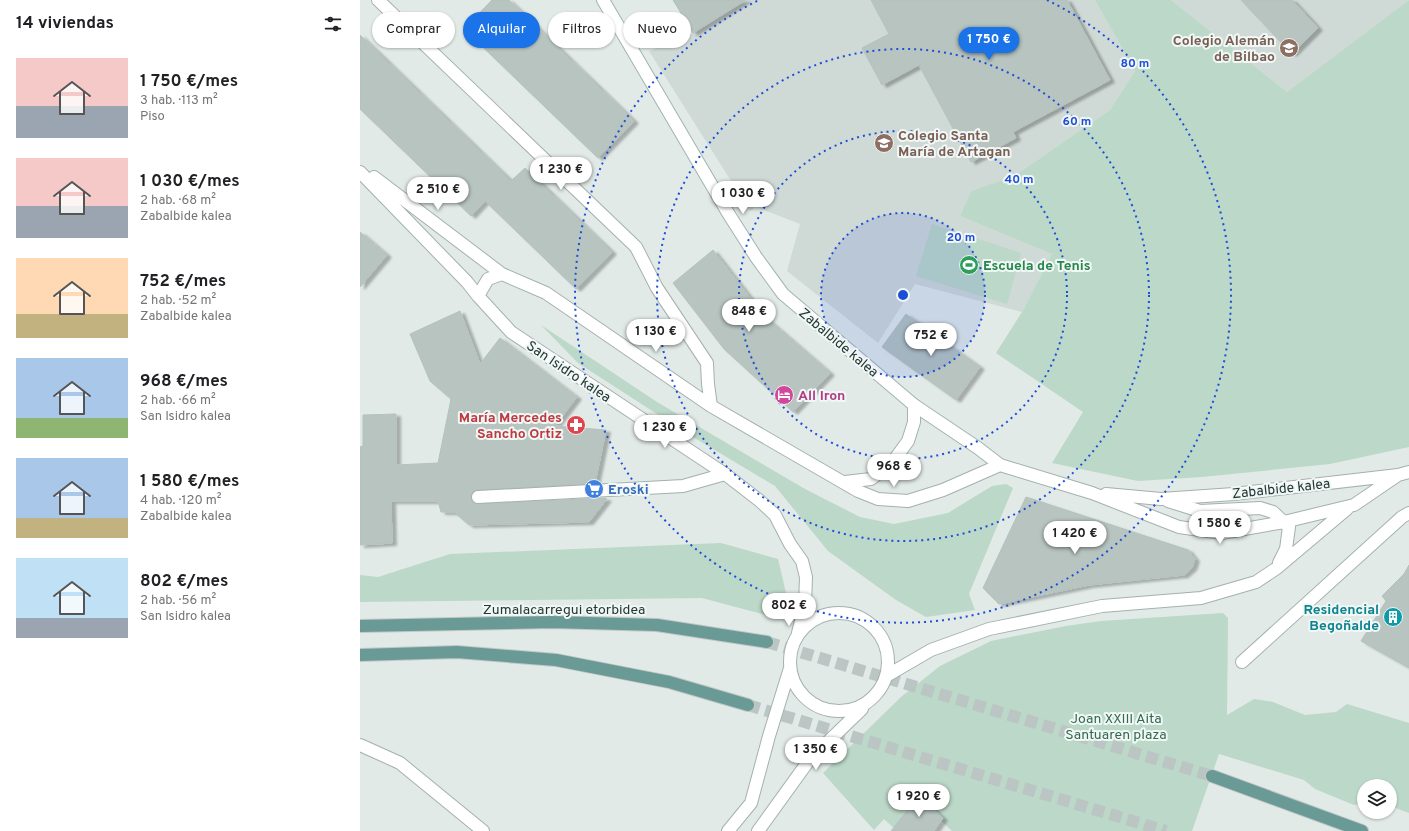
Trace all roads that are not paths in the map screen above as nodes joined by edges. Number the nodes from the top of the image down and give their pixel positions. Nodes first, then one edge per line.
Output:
1 (378, 0) edge
2 (603, 0) edge
3 (360, 166) edge
4 (360, 172) edge
5 (502, 274) junction
6 (478, 296) junction
7 (711, 406) junction
8 (914, 406) junction
9 (1000, 465) junction
10 (1404, 473) edge
11 (725, 474) junction
12 (845, 482) junction
13 (1092, 493) junction
14 (478, 497) dead end
15 (1161, 498) junction
16 (1354, 505) junction
17 (1409, 513) edge
18 (1284, 522) junction
19 (1277, 568) junction
20 (360, 626) edge
21 (797, 636) junction
22 (767, 642) tunnel mouth
23 (360, 655) edge
24 (1242, 662) dead end
25 (790, 668) junction
26 (888, 675) junction
27 (867, 704) junction
28 (748, 705) tunnel mouth
29 (360, 745) edge
30 (1212, 776) tunnel mouth
31 (483, 831) edge
32 (728, 831) edge
33 (758, 831) edge
34 (1362, 831) edge

1 - 7 street
2 - 8 street, Zabalbide kalea
3 - 5 street
4 - 6 street, San Isidro kalea
5 - 6 street
5 - 7 street
6 - 11 street, San Isidro kalea
7 - 12 street
8 - 9 street, Zabalbide kalea
8 - 12 street
9 - 12 street
9 - 13 street, Zabalbide kalea
10 - 15 street, Zabalbide kalea
10 - 16 street, Zabalbide kalea
11 - 14 street
11 - 21 street, San Isidro kalea
13 - 15 street, Zabalbide kalea
13 - 18 street, Zabalbide kalea
15 - 18 street
16 - 18 street, Zabalbide kalea
16 - 19 street
17 - 24 street
18 - 19 street
19 - 26 street
20 - 22 main road, Zumalacarregui etorbidea
21 - 25 street
21 - 26 street
23 - 28 main road
25 - 27 street
25 - 32 street
26 - 27 street
27 - 33 street
29 - 31 street
30 - 34 main road

